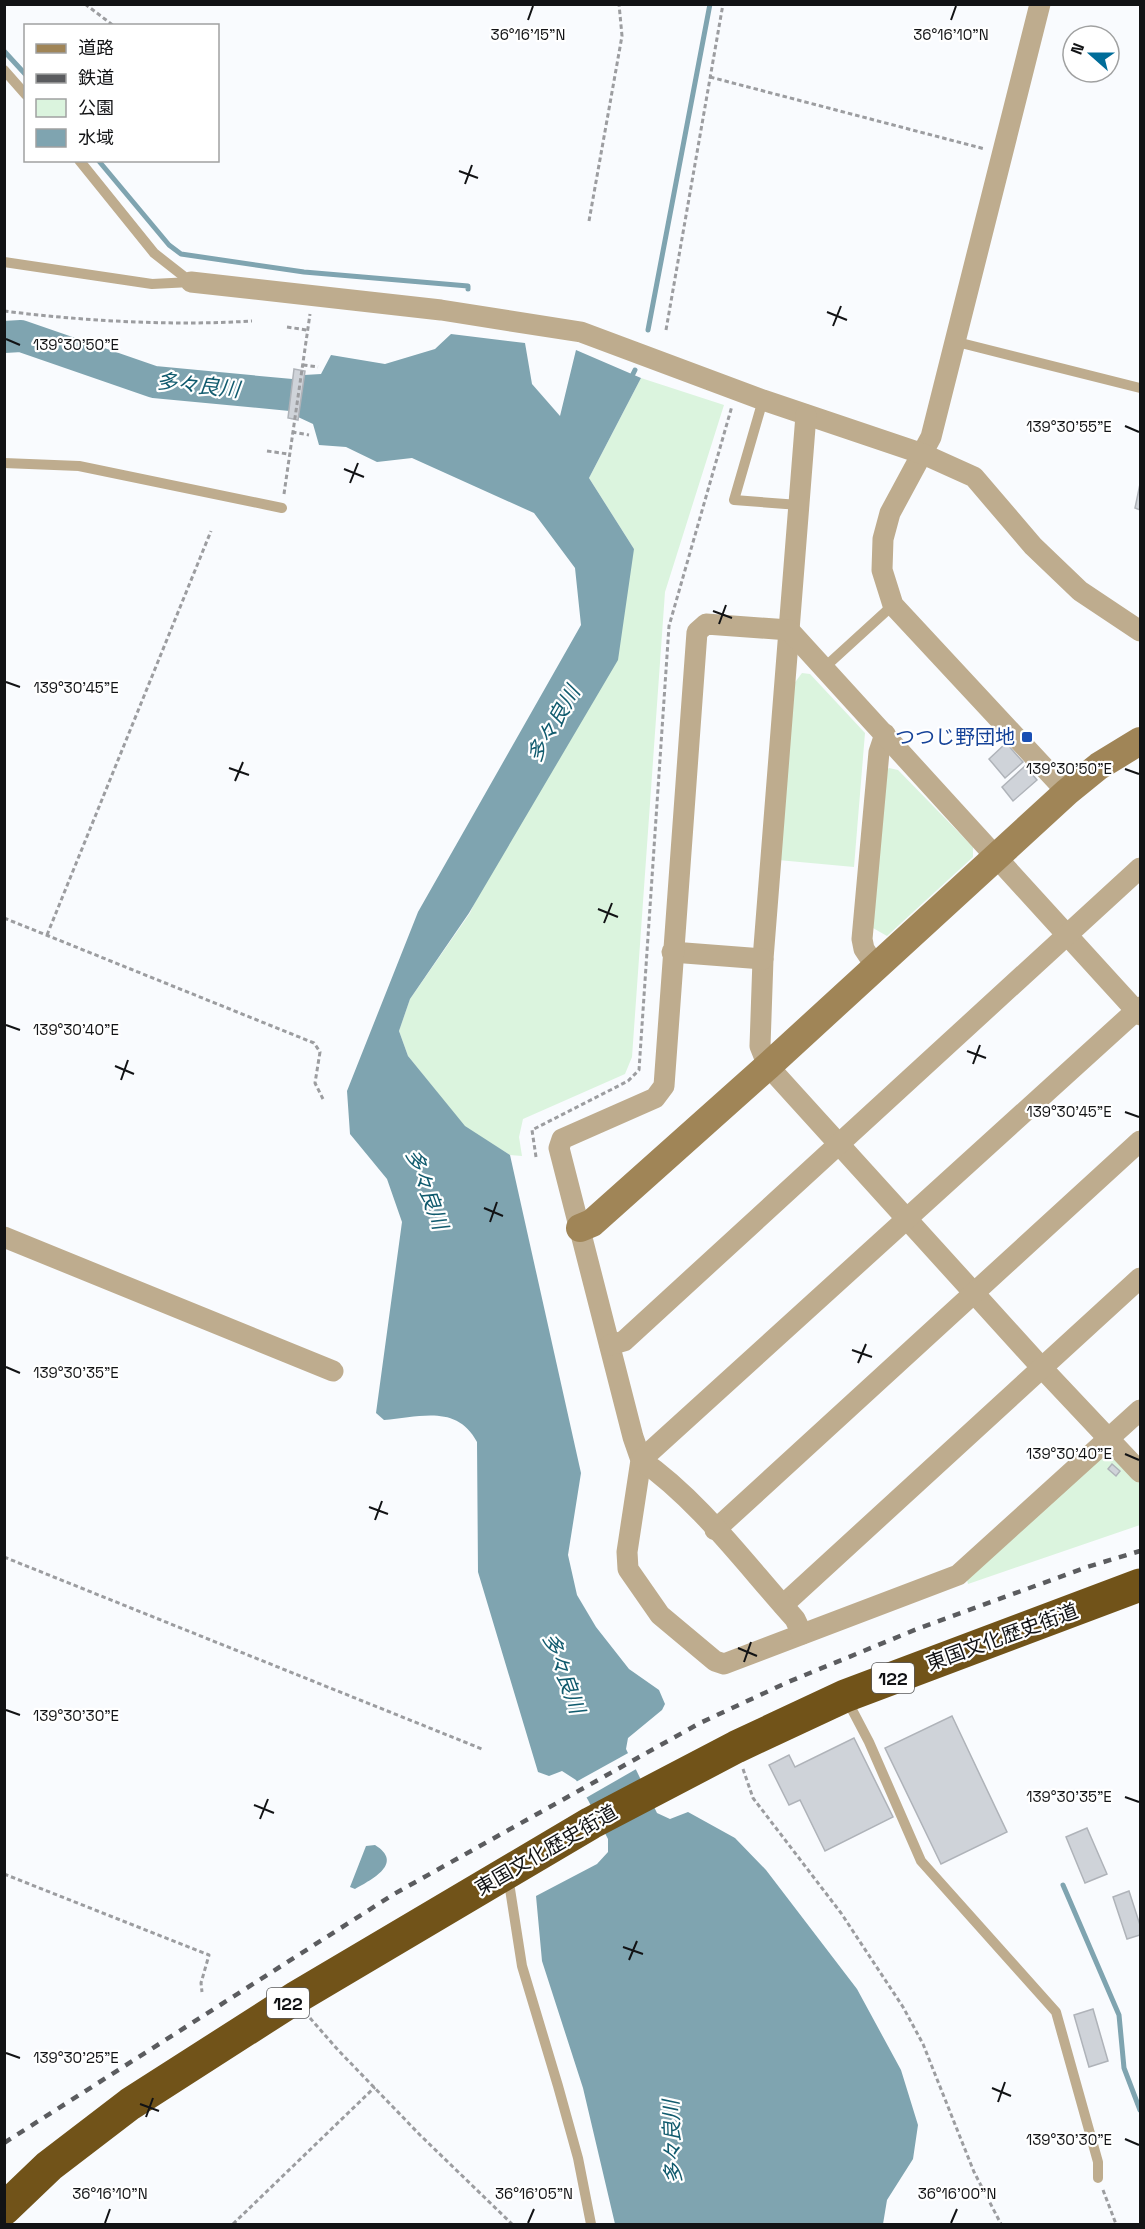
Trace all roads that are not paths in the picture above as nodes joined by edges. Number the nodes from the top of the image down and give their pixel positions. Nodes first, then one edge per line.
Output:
1 (1040, 4) edge
2 (4, 70) edge
3 (24, 93) edge
4 (81, 162) edge
5 (4, 262) edge
6 (191, 282) junction
7 (957, 342) junction
8 (1140, 388) edge
9 (763, 400) junction
10 (806, 415) junction
11 (923, 454) junction
12 (4, 463) edge
13 (799, 505) junction
14 (282, 508) road end
15 (893, 605) junction
16 (789, 630) junction
17 (1140, 631) edge
18 (825, 668) junction
19 (885, 734) junction
20 (1140, 741) edge
21 (1067, 792) junction
22 (998, 857) junction
23 (1140, 868) edge
24 (1069, 933) junction
25 (672, 952) junction
26 (763, 959) junction
27 (876, 967) junction
28 (1139, 1011) edge
29 (768, 1066) junction
30 (1140, 1141) edge
31 (839, 1144) junction
32 (908, 1220) junction
33 (580, 1228) junction
34 (4, 1237) edge
35 (1140, 1278) edge
36 (975, 1295) junction
37 (610, 1345) junction
38 (1042, 1368) junction
39 (333, 1371) dead end
40 (1140, 1410) edge
41 (1108, 1439) junction
42 (641, 1460) junction
43 (1140, 1472) edge
44 (715, 1530) junction
45 (1140, 1585) edge
46 (783, 1605) junction
47 (802, 1634) junction
48 (845, 1696) junction
49 (504, 1873) junction
50 (1098, 2178) road end
51 (7, 2209) edge
52 (591, 2224) edge

1 - 7 street
2 - 3 lane
4 - 6 lane
5 - 6 lane
6 - 9 street
7 - 8 lane
7 - 11 street
9 - 10 street
9 - 13 lane
10 - 11 street
10 - 13 street
11 - 15 street
11 - 17 street
12 - 14 lane
13 - 16 street
15 - 18 lane
15 - 21 street
16 - 18 street
16 - 25 street
16 - 26 street
18 - 19 street
19 - 22 street
19 - 27 street
20 - 21 street
21 - 22 street
22 - 24 street
22 - 27 street
23 - 24 street
24 - 28 street
24 - 31 street
25 - 26 street
25 - 33 street
26 - 29 street
27 - 29 street
28 - 32 street
29 - 31 street
29 - 33 street
30 - 36 street
31 - 32 street
31 - 37 street
32 - 36 street
32 - 42 street
33 - 37 street
34 - 39 street
35 - 38 street
36 - 38 street
36 - 44 street
37 - 42 street
38 - 41 street
38 - 46 street
40 - 41 street
41 - 43 street
41 - 47 street
42 - 44 street
42 - 47 street
44 - 46 street
45 - 48 highway, 東国文化歴史街道 / 122
46 - 47 street
48 - 49 highway, 東国文化歴史街道 / 122
48 - 50 lane
49 - 51 highway, 東国文化歴史街道 / 122
49 - 52 lane

